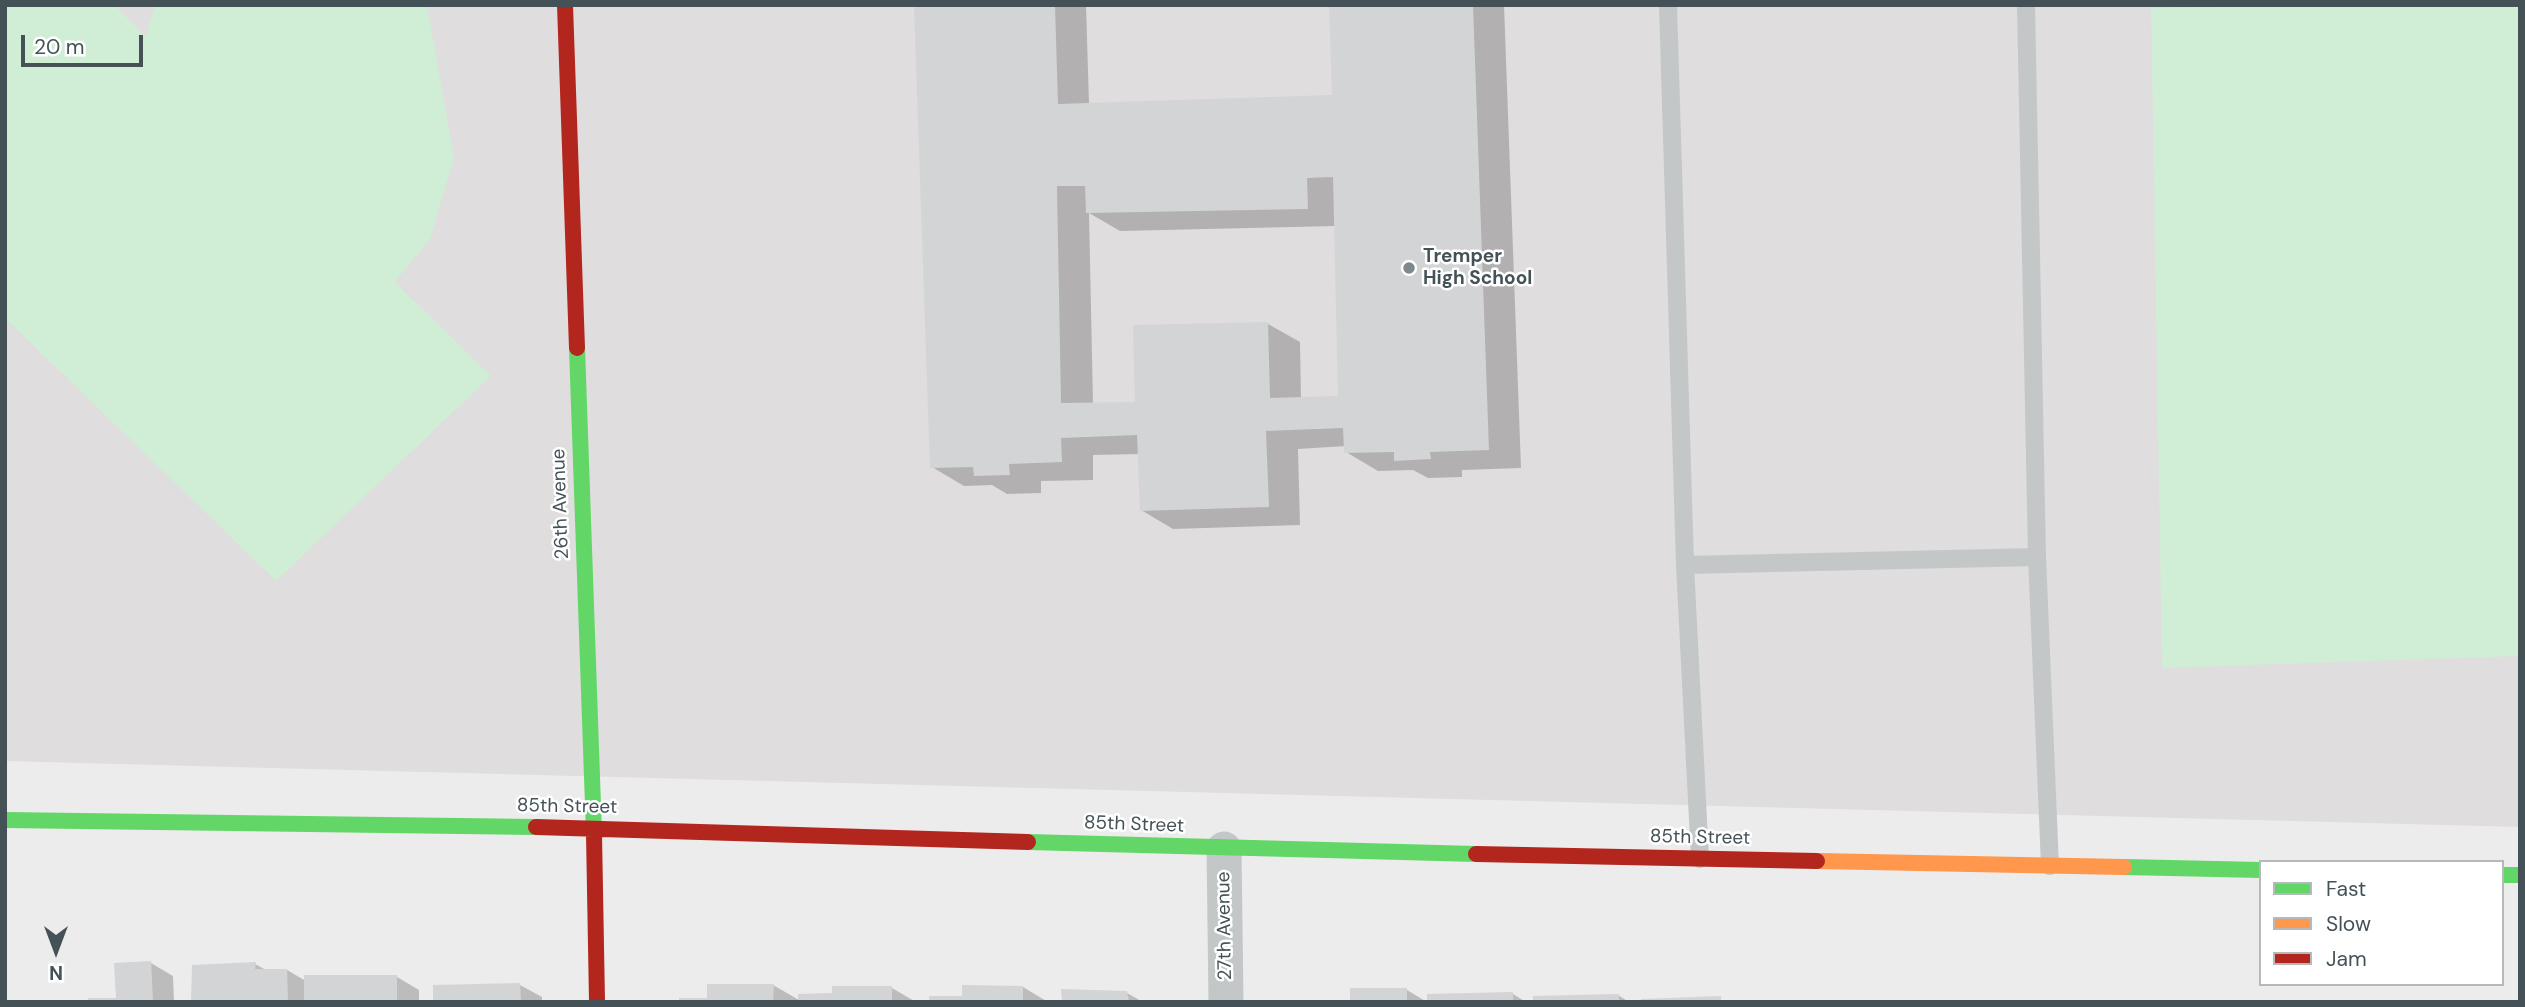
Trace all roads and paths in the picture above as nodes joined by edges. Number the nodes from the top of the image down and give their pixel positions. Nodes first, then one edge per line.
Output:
1 (565, 5) edge
2 (1668, 5) edge
3 (2026, 5) edge
4 (2037, 557) junction
5 (1685, 565) junction
6 (5, 820) edge
7 (594, 828) junction
8 (1224, 849) junction
9 (1700, 859) junction
10 (2050, 866) junction
11 (2259, 870) edge
12 (597, 1002) edge
13 (1226, 1002) edge

1 - 7 street, 26th Avenue
2 - 5 lane
3 - 4 lane
4 - 5 lane
4 - 10 lane
5 - 9 lane
6 - 7 street, 85th Street
7 - 8 street, 85th Street
7 - 12 street, 26th Avenue
8 - 9 street, 85th Street
8 - 13 street, 27th Avenue
9 - 10 street, 85th Street
10 - 11 street, 85th Street

